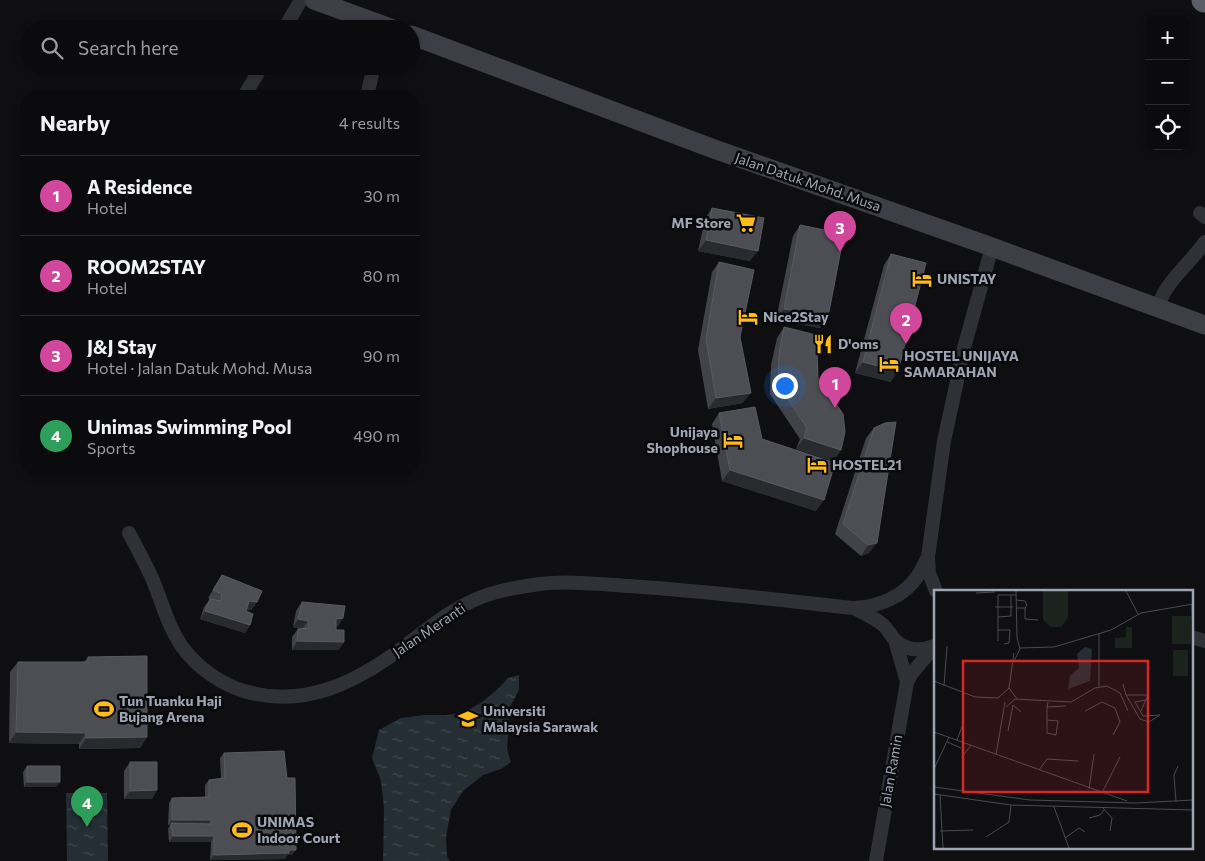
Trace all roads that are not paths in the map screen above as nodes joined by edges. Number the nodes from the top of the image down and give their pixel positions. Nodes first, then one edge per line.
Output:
1 (301, 0) edge
2 (314, 0) edge
3 (289, 20) edge
4 (366, 20) edge
5 (420, 39) edge
6 (257, 75) edge
7 (372, 75) edge
8 (248, 90) edge
9 (368, 90) edge
10 (1205, 242) edge
11 (992, 247) junction
12 (1158, 308) junction
13 (1205, 325) edge
14 (129, 533) dead end
15 (928, 556) junction
16 (935, 590) edge
17 (934, 591) edge
18 (902, 592) junction
19 (853, 608) junction
20 (892, 636) junction
21 (1192, 637) edge
22 (1205, 641) edge
23 (934, 646) edge
24 (934, 647) edge
25 (907, 682) junction
26 (876, 861) edge

1 - 3 street
2 - 4 street
5 - 11 street, Jalan Datuk Mohd. Musa
6 - 8 street
7 - 9 street
10 - 12 street
11 - 12 street, Jalan Datuk Mohd. Musa
11 - 15 street
12 - 13 street, Jalan Datuk Mohd. Musa
14 - 19 street, Jalan Meranti
15 - 16 street
15 - 18 street
17 - 18 street
18 - 19 street
18 - 20 street
19 - 20 street
20 - 23 street
20 - 25 street
21 - 22 street
24 - 25 street
25 - 26 street, Jalan Ramin

